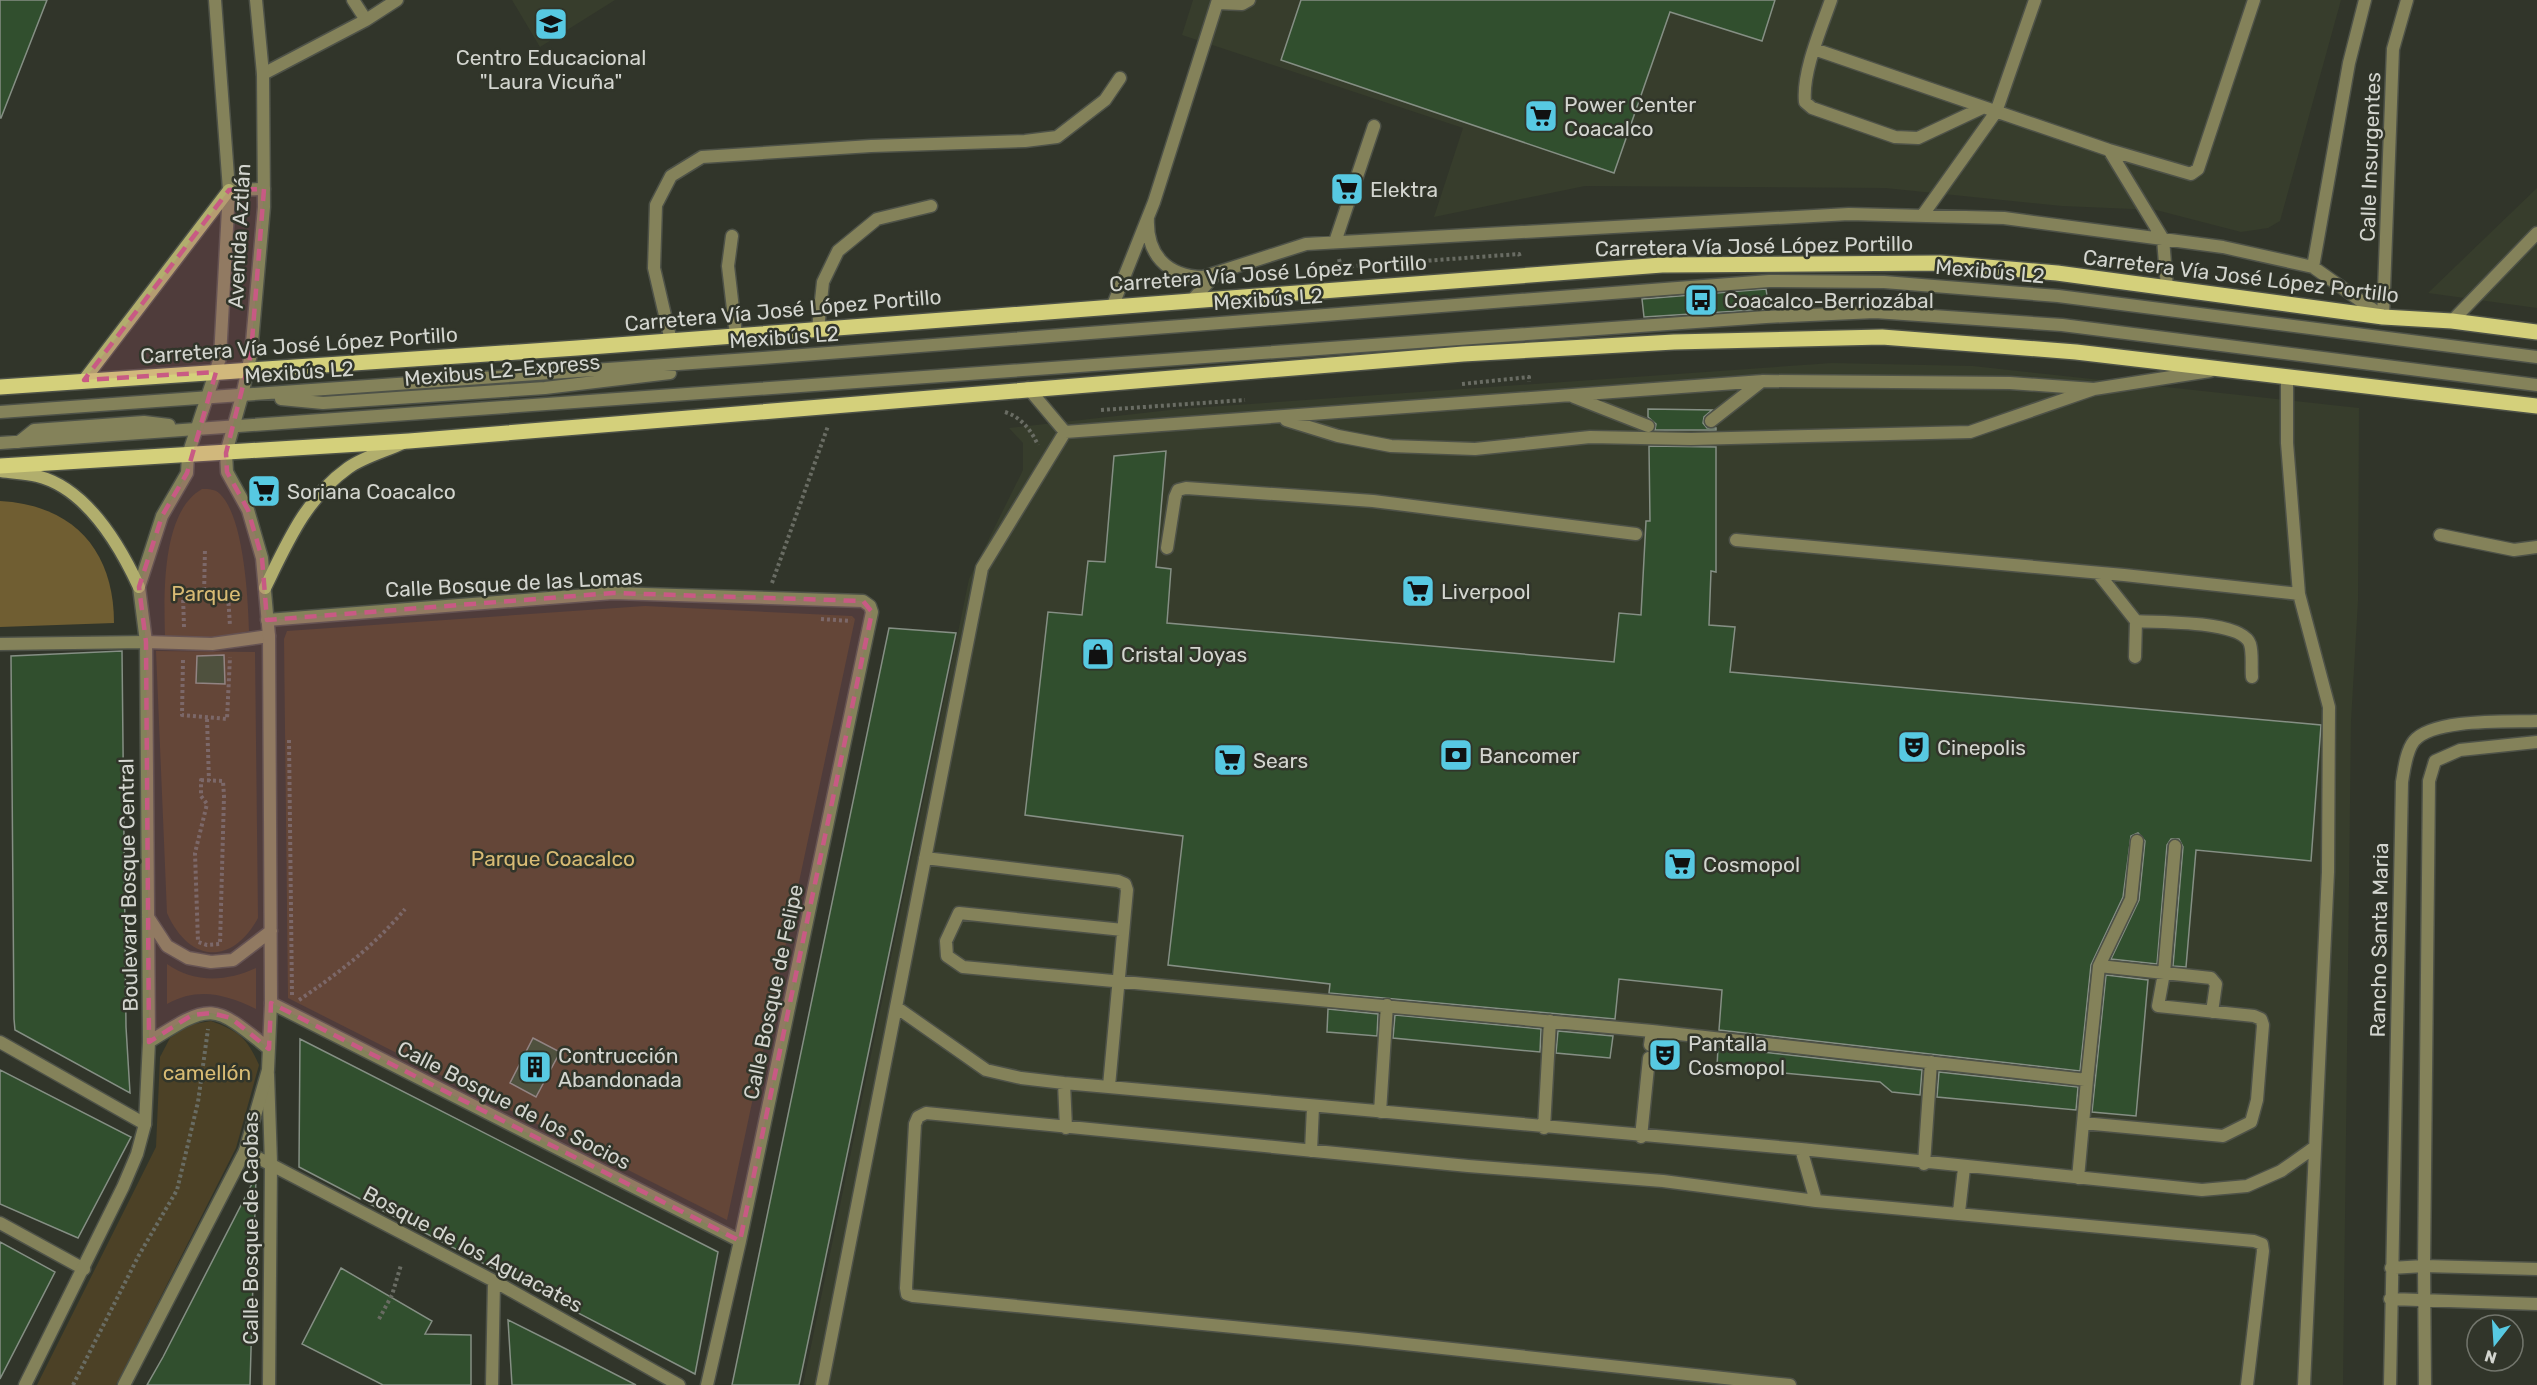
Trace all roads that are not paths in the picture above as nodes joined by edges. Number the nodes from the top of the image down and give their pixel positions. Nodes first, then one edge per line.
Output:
1 (215, 0) edge
2 (256, 0) edge
3 (353, 0) edge
4 (397, 0) edge
5 (1249, 0) edge
6 (1831, 0) edge
7 (2035, 0) edge
8 (2254, 0) edge
9 (2365, 0) edge
10 (2407, 0) edge
11 (1218, 2) edge
12 (366, 20) junction
13 (1814, 49) junction
14 (263, 74) junction
15 (1120, 78) dead end
16 (1982, 108) junction
17 (1996, 112) junction
18 (1374, 126) dead end
19 (2109, 150) junction
20 (264, 189) junction
21 (229, 190) junction
22 (931, 206) dead end
23 (1922, 216) junction
24 (1148, 217) junction
25 (2537, 233) edge
26 (732, 236) dead end
27 (2163, 239) junction
28 (1335, 242) junction
29 (2313, 267) junction
30 (1218, 272) junction
31 (2167, 287) junction
32 (1193, 299) junction
33 (1113, 305) junction
34 (2383, 317) junction
35 (2452, 321) junction
36 (818, 329) junction
37 (2537, 332) edge
38 (736, 335) junction
39 (671, 341) junction
40 (2537, 357) edge
41 (2224, 369) junction
42 (247, 370) junction
43 (216, 372) junction
44 (2287, 378) junction
45 (84, 380) junction
46 (1763, 381) junction
47 (2537, 385) edge
48 (0, 387) edge
49 (1028, 388) junction
50 (2094, 389) junction
51 (1570, 395) junction
52 (242, 396) junction
53 (207, 398) junction
54 (2537, 406) edge
55 (0, 412) edge
56 (1279, 417) junction
57 (1711, 421) dead end
58 (1648, 426) dead end
59 (232, 427) junction
60 (197, 429) junction
61 (1065, 432) junction
62 (410, 441) junction
63 (0, 443) edge
64 (226, 453) junction
65 (188, 455) junction
66 (0, 466) edge
67 (0, 471) edge
68 (1636, 534) dead end
69 (2440, 535) dead end
70 (1736, 540) dead end
71 (2537, 547) edge
72 (1167, 548) dead end
73 (2098, 573) junction
74 (139, 587) junction
75 (265, 588) junction
76 (2299, 594) junction
77 (870, 606) joint
78 (267, 620) junction
79 (2136, 621) junction
80 (269, 636) junction
81 (146, 642) junction
82 (0, 644) edge
83 (2135, 657) dead end
84 (2252, 677) dead end
85 (2537, 721) edge
86 (2537, 742) edge
87 (2137, 841) dead end
88 (2175, 846) dead end
89 (925, 858) junction
90 (147, 916) junction
91 (1123, 930) junction
92 (271, 931) junction
93 (2099, 966) junction
94 (2164, 973) junction
95 (1121, 980) junction
96 (271, 1003) junction
97 (1387, 1005) junction
98 (896, 1007) junction
99 (2212, 1012) junction
100 (1550, 1021) junction
101 (1652, 1030) junction
102 (0, 1042) edge
103 (149, 1042) junction
104 (1650, 1045) dead end
105 (269, 1049) junction
106 (1649, 1058) dead end
107 (1931, 1062) junction
108 (268, 1070) junction
109 (2087, 1080) junction
110 (1064, 1083) junction
111 (1109, 1086) junction
112 (1313, 1107) junction
113 (1380, 1112) junction
114 (145, 1124) junction
115 (2083, 1124) junction
116 (1066, 1128) junction
117 (1544, 1128) junction
118 (1641, 1137) junction
119 (2315, 1147) junction
120 (1801, 1149) junction
121 (245, 1151) junction
122 (1311, 1151) junction
123 (271, 1163) junction
124 (1924, 1164) junction
125 (1964, 1168) junction
126 (2078, 1178) junction
127 (1816, 1201) junction
128 (1959, 1212) junction
129 (0, 1223) edge
130 (740, 1242) junction
131 (2424, 1266) junction
132 (2391, 1268) junction
133 (84, 1269) junction
134 (2537, 1269) edge
135 (494, 1281) junction
136 (2390, 1299) junction
137 (2426, 1300) junction
138 (2537, 1304) edge
139 (25, 1385) edge
140 (124, 1385) edge
141 (269, 1385) edge
142 (492, 1385) edge
143 (679, 1385) edge
144 (707, 1385) edge
145 (822, 1385) edge
146 (1790, 1385) edge
147 (2247, 1385) edge
148 (2304, 1385) edge
149 (2390, 1385) edge
150 (2425, 1385) edge

1 - 21 street, Avenida Aztlán
2 - 14 street, Avenida Aztlán
3 - 12 street
4 - 12 street
5 - 11 street
6 - 13 street
7 - 17 street
8 - 19 street
9 - 29 street
10 - 34 street, Calle Insurgentes
11 - 24 street
12 - 14 street
13 - 16 street
13 - 16 street
14 - 20 street, Avenida Aztlán
15 - 39 street
16 - 17 street
17 - 19 street
17 - 23 street
18 - 28 street
19 - 27 street
20 - 21 street
20 - 42 street, Avenida Aztlán
21 - 43 street, Avenida Aztlán
21 - 45 main road
22 - 36 street
23 - 27 street
23 - 28 street
24 - 30 street
24 - 33 street
25 - 35 street
26 - 38 street
27 - 29 street
27 - 31 street
28 - 30 street
29 - 34 street
30 - 32 street
31 - 32 main road, Carretera Vía José López Portillo
31 - 34 main road, Carretera Vía José López Portillo
32 - 33 main road, Carretera Vía José López Portillo
33 - 36 main road, Carretera Vía José López Portillo
34 - 35 main road, Carretera Vía José López Portillo
35 - 37 main road, Carretera Vía José López Portillo
36 - 38 main road, Carretera Vía José López Portillo
38 - 39 main road, Carretera Vía José López Portillo
39 - 42 main road, Carretera Vía José López Portillo
40 - 52 street, Mexibús L2
41 - 44 main road
41 - 49 main road
41 - 50 street
42 - 43 main road, Carretera Vía José López Portillo
42 - 52 street, Avenida Aztlán
43 - 45 main road, Carretera Vía José López Portillo
43 - 53 street, Boulevard Bosque Central
44 - 54 main road
44 - 76 street
45 - 48 main road, Carretera Vía José López Portillo
46 - 50 street
46 - 51 street
46 - 57 street
47 - 59 street
49 - 61 street
49 - 62 main road
50 - 56 street
51 - 56 street
51 - 58 street
52 - 53 street, Mexibús L2
52 - 59 street, Avenida Aztlán
53 - 55 street, Mexibús L2
53 - 60 street, Boulevard Bosque Central
56 - 61 street
59 - 60 street
59 - 64 street, Avenida Aztlán
60 - 63 street
60 - 65 street, Boulevard Bosque Central
61 - 89 street
62 - 64 main road
62 - 75 main road
64 - 65 main road
64 - 75 street, Avenida Aztlán
65 - 66 main road
65 - 74 street, Boulevard Bosque Central
67 - 74 main road
68 - 72 street
69 - 71 street
70 - 73 street
73 - 76 street
73 - 79 street
74 - 81 street, Boulevard Bosque Central
75 - 78 street
76 - 119 street
77 - 78 street, Calle Bosque de las Lomas
77 - 130 street, Calle Bosque de Felipe
78 - 80 street
79 - 83 street
79 - 84 street
80 - 81 street
80 - 92 street
81 - 82 street
81 - 90 street, Boulevard Bosque Central
85 - 132 street, Rancho Santa Maria
86 - 131 street
87 - 93 street
88 - 94 street
89 - 91 street
89 - 98 street
90 - 92 street
90 - 103 street, Boulevard Bosque Central
91 - 95 street
91 - 95 street
92 - 96 street
93 - 94 street
93 - 109 street
94 - 99 street
94 - 99 street
95 - 97 street
95 - 111 street
96 - 105 street
96 - 130 street, Calle Bosque de los Socios
97 - 100 street
97 - 113 street
98 - 110 street
98 - 145 street
99 - 115 street
100 - 101 street
100 - 117 street
101 - 104 street
101 - 107 street
102 - 114 street
103 - 105 street
103 - 114 street, Boulevard Bosque Central
105 - 108 street
106 - 118 street
107 - 109 street
107 - 124 street
108 - 121 street
108 - 123 street, Calle Bosque de Caobas
109 - 115 street
110 - 111 street
110 - 116 street
111 - 112 street
112 - 113 street
112 - 122 street
113 - 117 street
114 - 133 street, Boulevard Bosque Central
115 - 126 street
116 - 122 street
116 - 146 street
117 - 118 street
118 - 120 street
119 - 126 street
119 - 148 street
120 - 124 street
120 - 127 street
121 - 123 street, Bosque de los Aguacates
121 - 140 street
122 - 127 street
123 - 135 street, Bosque de los Aguacates
123 - 141 street, Calle Bosque de Caobas
124 - 125 street
125 - 126 street
125 - 128 street
127 - 128 street
128 - 147 street
129 - 133 street
130 - 144 street, Calle Bosque de Felipe
131 - 132 street
131 - 134 street
131 - 137 street
132 - 136 street, Rancho Santa Maria
133 - 139 street, Boulevard Bosque Central
135 - 142 street
135 - 143 street, Bosque de los Aguacates
136 - 137 street
136 - 149 street, Rancho Santa Maria
137 - 138 street
137 - 150 street

